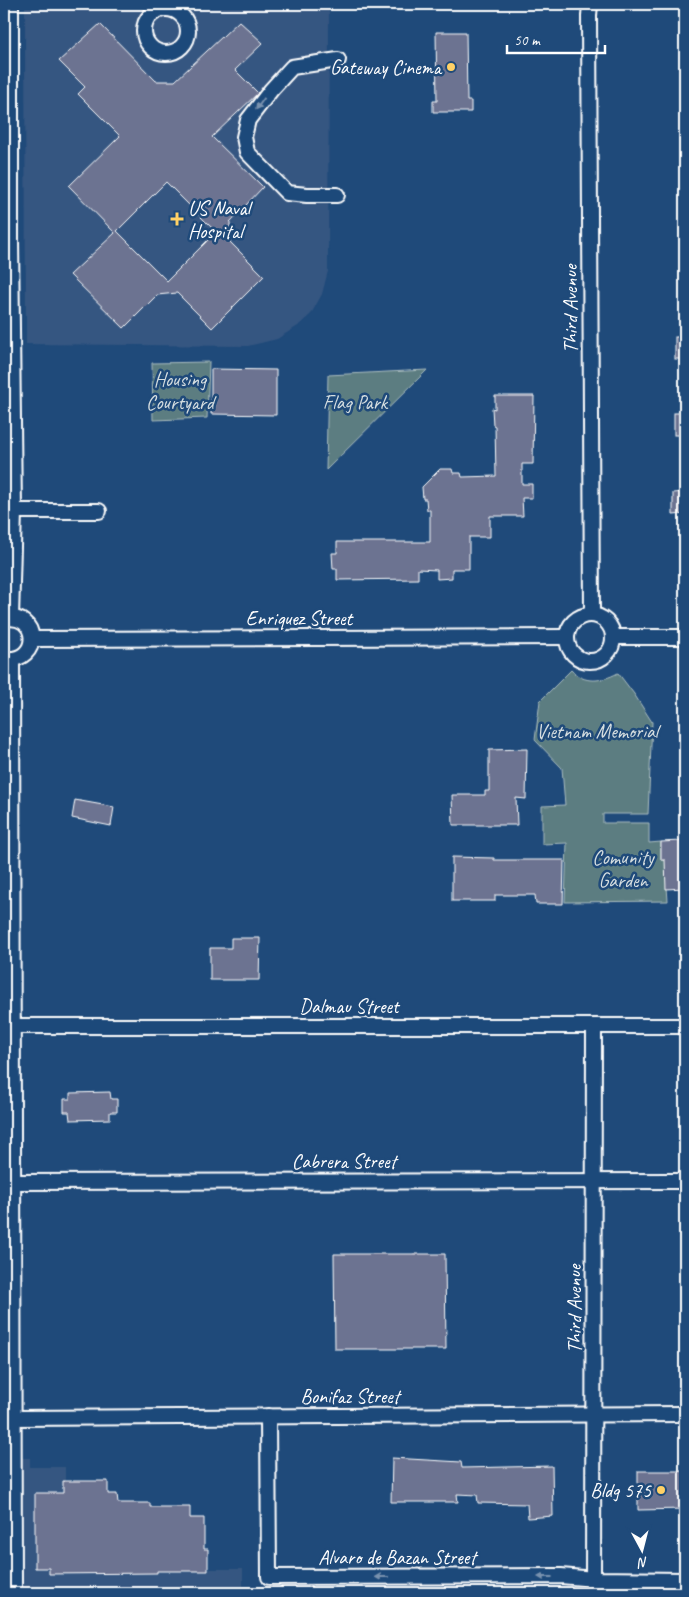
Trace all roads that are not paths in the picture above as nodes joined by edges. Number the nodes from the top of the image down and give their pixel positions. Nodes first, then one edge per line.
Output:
1 (11, 4) edge
2 (590, 4) edge
3 (338, 60) dead end
4 (7, 84) edge
5 (337, 195) dead end
6 (7, 237) edge
7 (14, 511) junction
8 (98, 511) dead end
9 (592, 614) junction
10 (7, 618) edge
11 (567, 637) junction
12 (613, 637) junction
13 (685, 637) edge
14 (32, 639) junction
15 (8, 659) edge
16 (13, 1026) junction
17 (594, 1026) junction
18 (685, 1026) edge
19 (594, 1181) junction
20 (685, 1181) edge
21 (8, 1182) edge
22 (593, 1414) junction
23 (685, 1414) edge
24 (268, 1416) junction
25 (14, 1418) junction
26 (685, 1580) edge
27 (594, 1586) edge
28 (14, 1593) edge

1 - 4 street
2 - 9 street, Third Avenue
3 -> 5 street
4 - 6 street
6 - 7 street
7 - 8 street
7 - 10 street
9 - 11 street
9 - 12 street
10 - 14 street
11 - 12 street
11 - 14 street, Enriquez Street
12 - 13 street
14 - 15 street
15 - 16 street
16 - 17 street, Dalmau Street
16 - 21 street
17 - 18 street, Dalmau Street
17 - 19 street, Third Avenue
19 - 20 street, Cabrera Street
19 - 21 street, Cabrera Street
19 - 22 street, Third Avenue
21 - 25 street
22 - 23 street, Bonifaz Street
22 - 24 street, Bonifaz Street
22 - 27 street, Third Avenue
24 - 25 street, Bonifaz Street
27 -> 24 street, Alvaro de Bazan Street
25 - 28 street
26 - 27 street, Alvaro de Bazan Street

